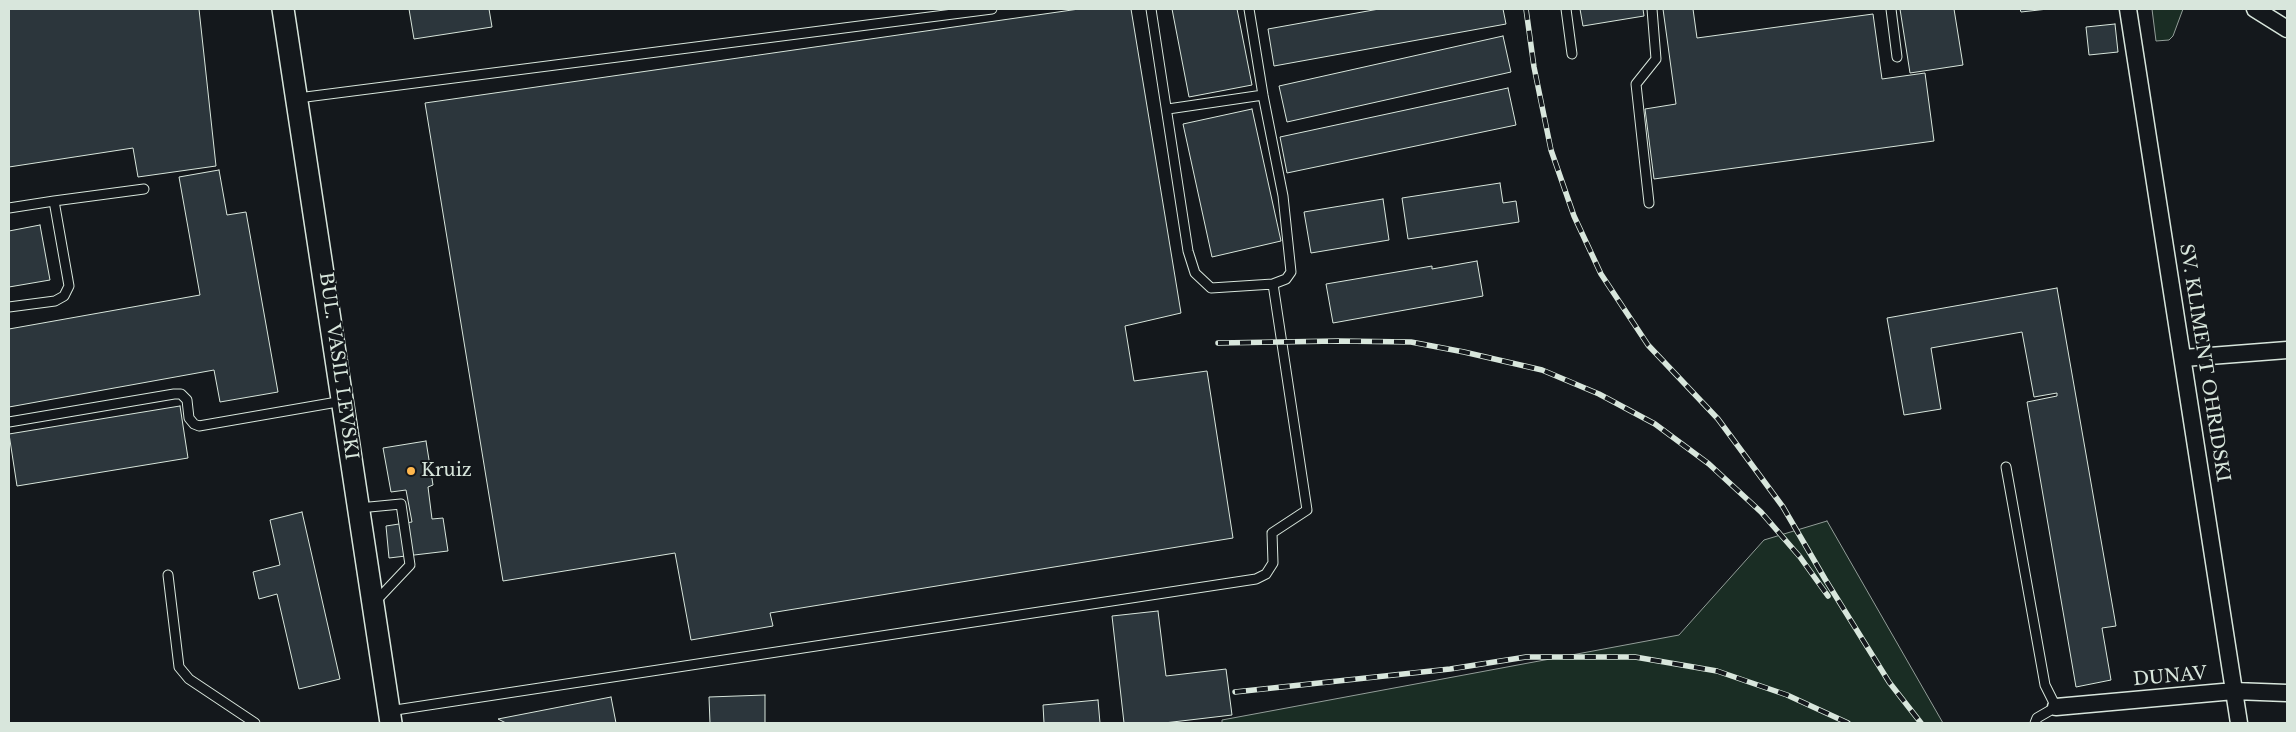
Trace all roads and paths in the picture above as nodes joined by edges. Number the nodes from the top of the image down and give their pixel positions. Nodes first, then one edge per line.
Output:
1 (283, 9) edge
2 (992, 9) edge
3 (1151, 9) edge
4 (1249, 9) edge
5 (1566, 9) edge
6 (1652, 9) edge
7 (1891, 9) edge
8 (2128, 9) edge
9 (2259, 10) edge
10 (2287, 29) edge
11 (1572, 54) dead end
12 (1898, 58) dead end
13 (1263, 95) junction
14 (298, 98) junction
15 (1168, 109) junction
16 (144, 189) dead end
17 (54, 201) junction
18 (1649, 203) dead end
19 (9, 208) edge
20 (1273, 284) junction
21 (9, 308) edge
22 (2287, 350) edge
23 (2184, 358) junction
24 (343, 401) junction
25 (9, 422) edge
26 (2006, 466) dead end
27 (359, 508) junction
28 (168, 575) dead end
29 (373, 604) junction
30 (2234, 691) junction
31 (2287, 693) edge
32 (2056, 706) junction
33 (390, 717) edge
34 (255, 723) edge
35 (2035, 723) edge
36 (2239, 723) edge

1 - 14 street, BUL. VASIL LEVSKI
2 - 14 lane
3 - 15 lane
4 - 13 lane
5 - 11 lane
6 - 18 lane
7 - 12 lane
8 - 23 street, SV. KLIMENT OHRIDSKI
9 - 10 street
13 - 15 lane
13 - 20 lane
14 - 24 street, BUL. VASIL LEVSKI
15 - 20 lane
16 - 17 lane
17 - 19 lane
17 - 21 lane
20 - 33 lane
22 - 23 street
23 - 30 street, SV. KLIMENT OHRIDSKI
24 - 25 lane
24 - 27 street, BUL. VASIL LEVSKI
26 - 32 lane
27 - 29 street, BUL. VASIL LEVSKI
27 - 29 lane
28 - 34 lane
29 - 33 street, BUL. VASIL LEVSKI
30 - 31 street, DUNAV
30 - 32 street, DUNAV
30 - 36 street, SV. KLIMENT OHRIDSKI
32 - 35 lane

